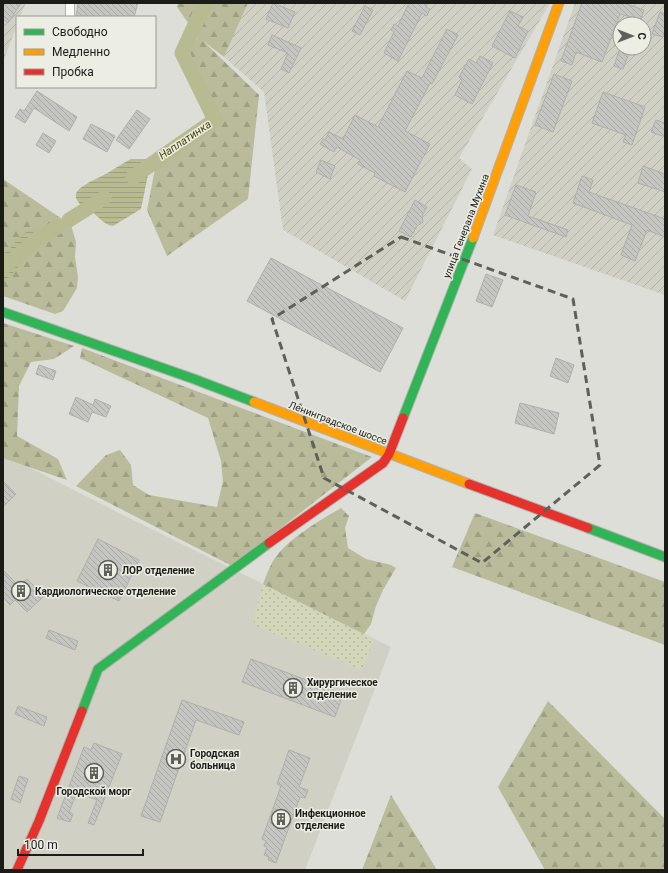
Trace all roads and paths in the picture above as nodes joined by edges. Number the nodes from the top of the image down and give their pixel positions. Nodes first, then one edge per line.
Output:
1 (70, 3) edge
2 (558, 3) edge
3 (70, 16) edge
4 (3, 312) edge
5 (389, 454) junction
6 (665, 557) edge
7 (17, 870) edge

1 - 3 street
2 - 5 street, улица Генерала Мухина
4 - 5 street, Ленинградское шоссе
5 - 6 street, Ленинградское шоссе
5 - 7 street

